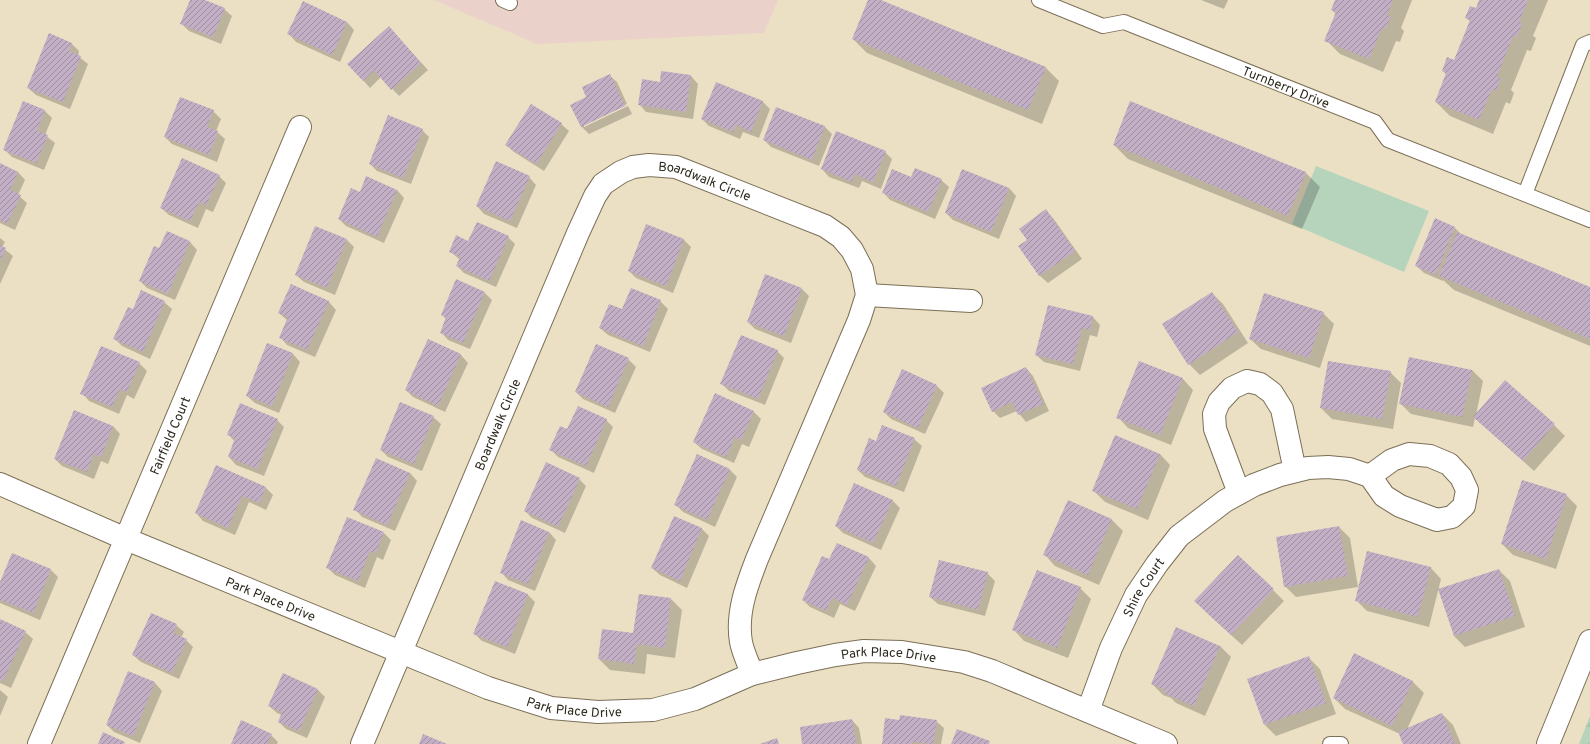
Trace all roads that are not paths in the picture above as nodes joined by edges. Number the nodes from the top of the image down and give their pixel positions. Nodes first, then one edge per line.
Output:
1 (1039, 0) edge
2 (1590, 42) edge
3 (300, 127) dead end
4 (1525, 194) junction
5 (1590, 220) edge
6 (867, 295) junction
7 (971, 301) dead end
8 (1295, 471) junction
9 (1370, 476) dead end
10 (0, 484) edge
11 (1239, 493) junction
12 (126, 539) junction
13 (1590, 641) edge
14 (401, 652) junction
15 (752, 674) junction
16 (1088, 711) junction
17 (39, 744) edge
18 (362, 744) edge
19 (1166, 744) edge
20 (1330, 744) edge
21 (1341, 744) edge
22 (1548, 744) edge

1 - 4 lane, Turnberry Drive
2 - 4 lane
3 - 12 street, Fairfield Court
4 - 5 lane, Turnberry Drive
6 - 7 street
6 - 14 street, Boardwalk Circle
6 - 15 street
8 - 9 street, Shire Court
8 - 11 street, Shire Court
8 - 11 street
10 - 12 street, Park Place Drive
11 - 16 street, Shire Court
12 - 14 street, Park Place Drive
12 - 17 street, Fairfield Court
13 - 22 street
14 - 15 street, Park Place Drive
14 - 18 street, Boardwalk Circle
15 - 16 street, Park Place Drive
16 - 19 street, Park Place Drive
20 - 21 lane

